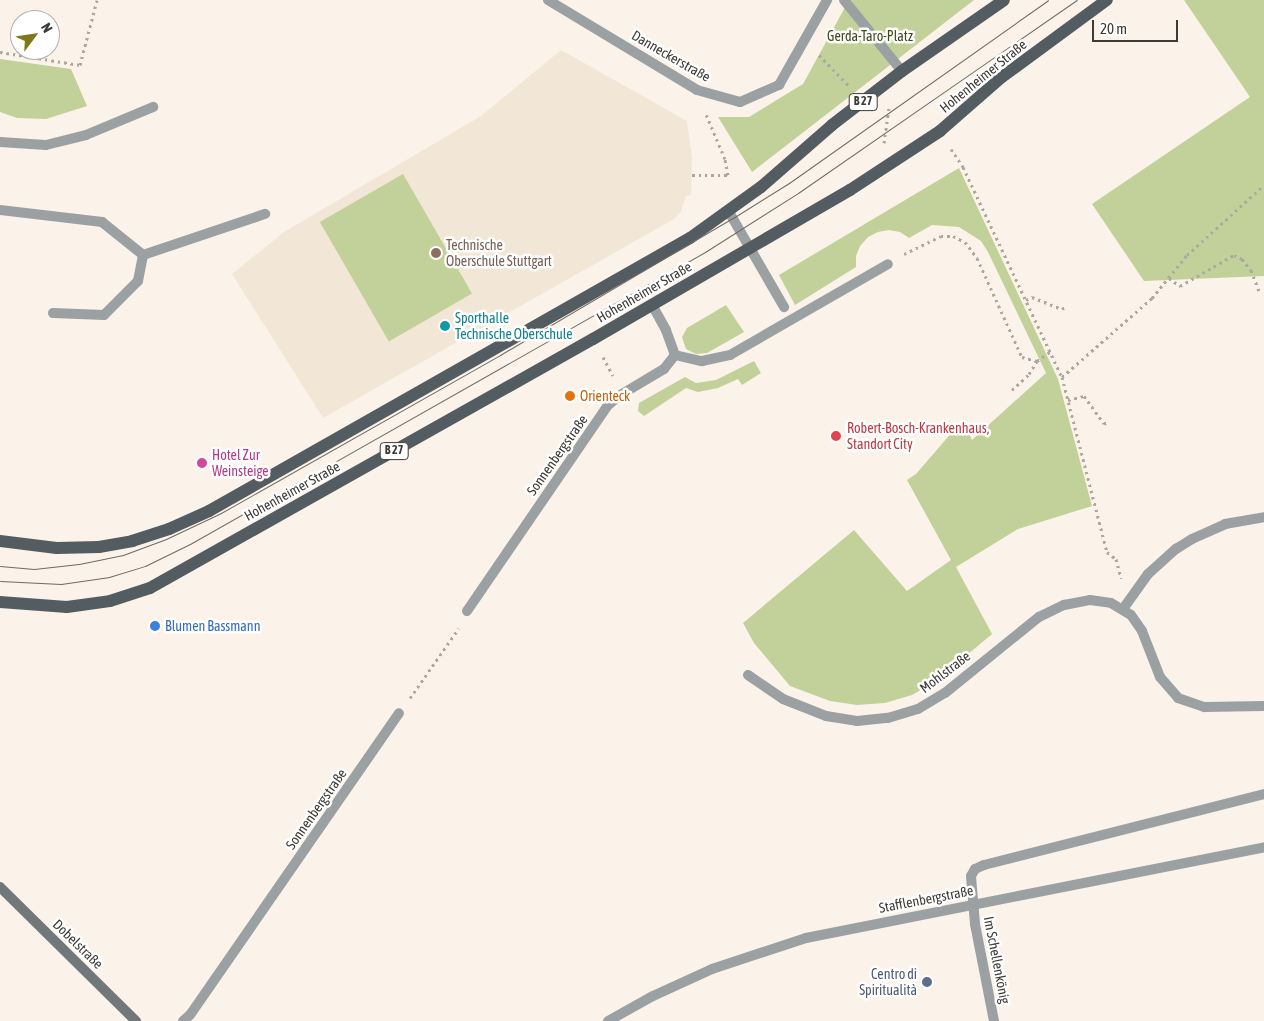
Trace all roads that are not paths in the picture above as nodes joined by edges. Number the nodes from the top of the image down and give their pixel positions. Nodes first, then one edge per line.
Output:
1 (548, 0) edge
2 (827, 0) edge
3 (844, 0) edge
4 (1004, 0) edge
5 (1107, 0) edge
6 (902, 71) junction
7 (153, 108) dead end
8 (0, 142) edge
9 (0, 210) edge
10 (729, 212) junction
11 (264, 214) dead end
12 (749, 249) junction
13 (143, 256) junction
14 (888, 264) road end
15 (652, 305) junction
16 (784, 307) dead end
17 (52, 313) dead end
18 (674, 355) junction
19 (1264, 517) edge
20 (0, 541) edge
21 (0, 602) edge
22 (1123, 609) junction
23 (467, 611) dead end
24 (748, 675) dead end
25 (1264, 706) edge
26 (399, 712) road end
27 (1264, 794) edge
28 (1264, 847) edge
29 (0, 887) edge
30 (973, 904) junction
31 (136, 1021) edge
32 (183, 1021) edge
33 (608, 1021) edge
34 (994, 1021) edge

1 - 2 street, Danneckerstraße
3 - 6 street
4 - 6 main road, Hohenheimer Straße / B 27
5 - 12 main road, Hohenheimer Straße / B 27
6 - 10 main road, Hohenheimer Straße / B 27
7 - 8 street
9 - 13 street
10 - 12 street
10 - 20 main road, Hohenheimer Straße / B 27
11 - 13 street
12 - 15 main road, Hohenheimer Straße / B 27
12 - 16 street
13 - 17 street
14 - 18 street
15 - 18 street
15 - 21 main road, Hohenheimer Straße / B 27
18 - 23 street, Sonnenbergstraße
19 - 22 street
22 - 24 street, Mohlstraße
22 - 25 street
26 - 32 street, Sonnenbergstraße
27 - 30 street
28 - 30 street, Stafflenbergstraße
29 - 31 street, Dobelstraße
30 - 33 street, Stafflenbergstraße
30 - 34 street, Im Schellenkönig

